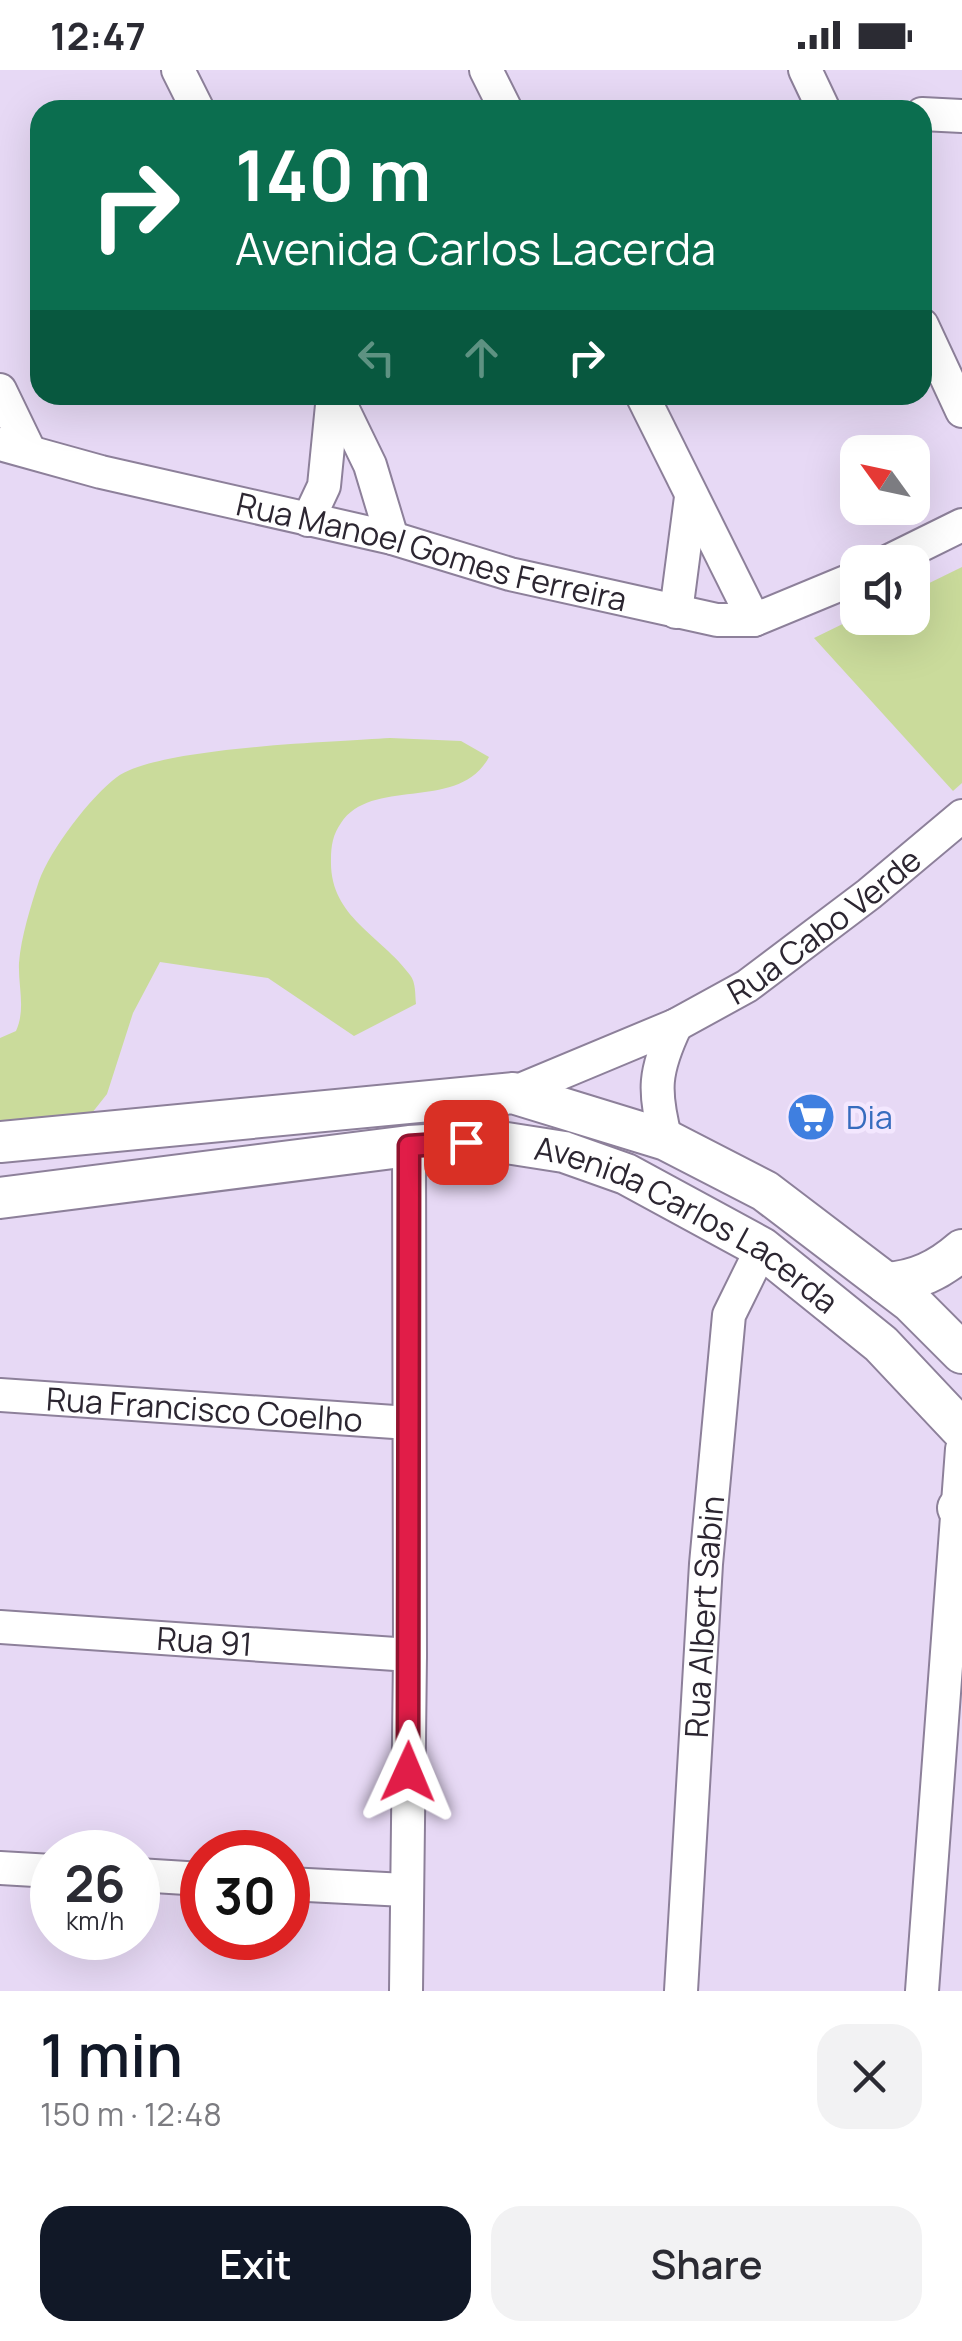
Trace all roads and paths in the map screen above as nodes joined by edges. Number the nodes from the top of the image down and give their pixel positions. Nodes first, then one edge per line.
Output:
1 (178, 70) edge
2 (486, 70) edge
3 (805, 70) edge
4 (193, 100) edge
5 (501, 100) edge
6 (819, 100) edge
7 (932, 114) edge
8 (962, 116) edge
9 (932, 346) edge
10 (0, 390) edge
11 (333, 405) edge
12 (339, 405) edge
13 (647, 405) edge
14 (962, 411) edge
15 (14, 447) edge
16 (690, 498) junction
17 (308, 520) junction
18 (962, 525) edge
19 (392, 538) junction
20 (921, 545) edge
21 (840, 584) edge
22 (676, 612) junction
23 (754, 620) junction
24 (959, 825) edge
25 (676, 1025) junction
26 (514, 1093) junction
27 (666, 1140) junction
28 (0, 1142) edge
29 (409, 1146) junction
30 (0, 1198) edge
31 (762, 1248) junction
32 (962, 1250) edge
33 (886, 1283) junction
34 (962, 1353) edge
35 (0, 1395) edge
36 (408, 1423) junction
37 (962, 1430) edge
38 (962, 1449) edge
39 (960, 1506) edge
40 (0, 1627) edge
41 (410, 1654) junction
42 (0, 1868) edge
43 (30, 1870) edge
44 (310, 1885) edge
45 (406, 1890) junction
46 (406, 1991) edge
47 (681, 1991) edge
48 (922, 1991) edge

1 - 4 street
2 - 5 street
3 - 6 street
7 - 8 street
9 - 14 street
10 - 15 street
11 - 17 street
12 - 19 street
13 - 16 street
15 - 17 street, Rua Manoel Gomes Ferreira
16 - 22 street
16 - 23 street
17 - 19 street, Rua Manoel Gomes Ferreira
18 - 20 street
19 - 22 street, Rua Manoel Gomes Ferreira
21 - 23 street, Rua Manoel Gomes Ferreira
22 - 23 street, Rua Manoel Gomes Ferreira
24 - 25 street, Rua Cabo Verde
25 - 26 street, Rua Cabo Verde
25 - 27 street
26 - 27 main road, Avenida Carlos Lacerda
26 - 28 main road, Avenida Carlos Lacerda
27 - 33 main road, Avenida Carlos Lacerda
29 - 30 main road, Avenida Carlos Lacerda
29 - 31 main road, Avenida Carlos Lacerda
29 - 36 street
31 - 37 main road, Avenida Carlos Lacerda
31 - 47 street, Rua Albert Sabin
32 - 33 main road
33 - 34 main road, Avenida Carlos Lacerda
35 - 36 street, Rua Francisco Coelho
36 - 41 street
38 - 39 street
39 - 48 street
40 - 41 street, Rua 91
41 - 45 street
42 - 43 street
44 - 45 street
45 - 46 street

